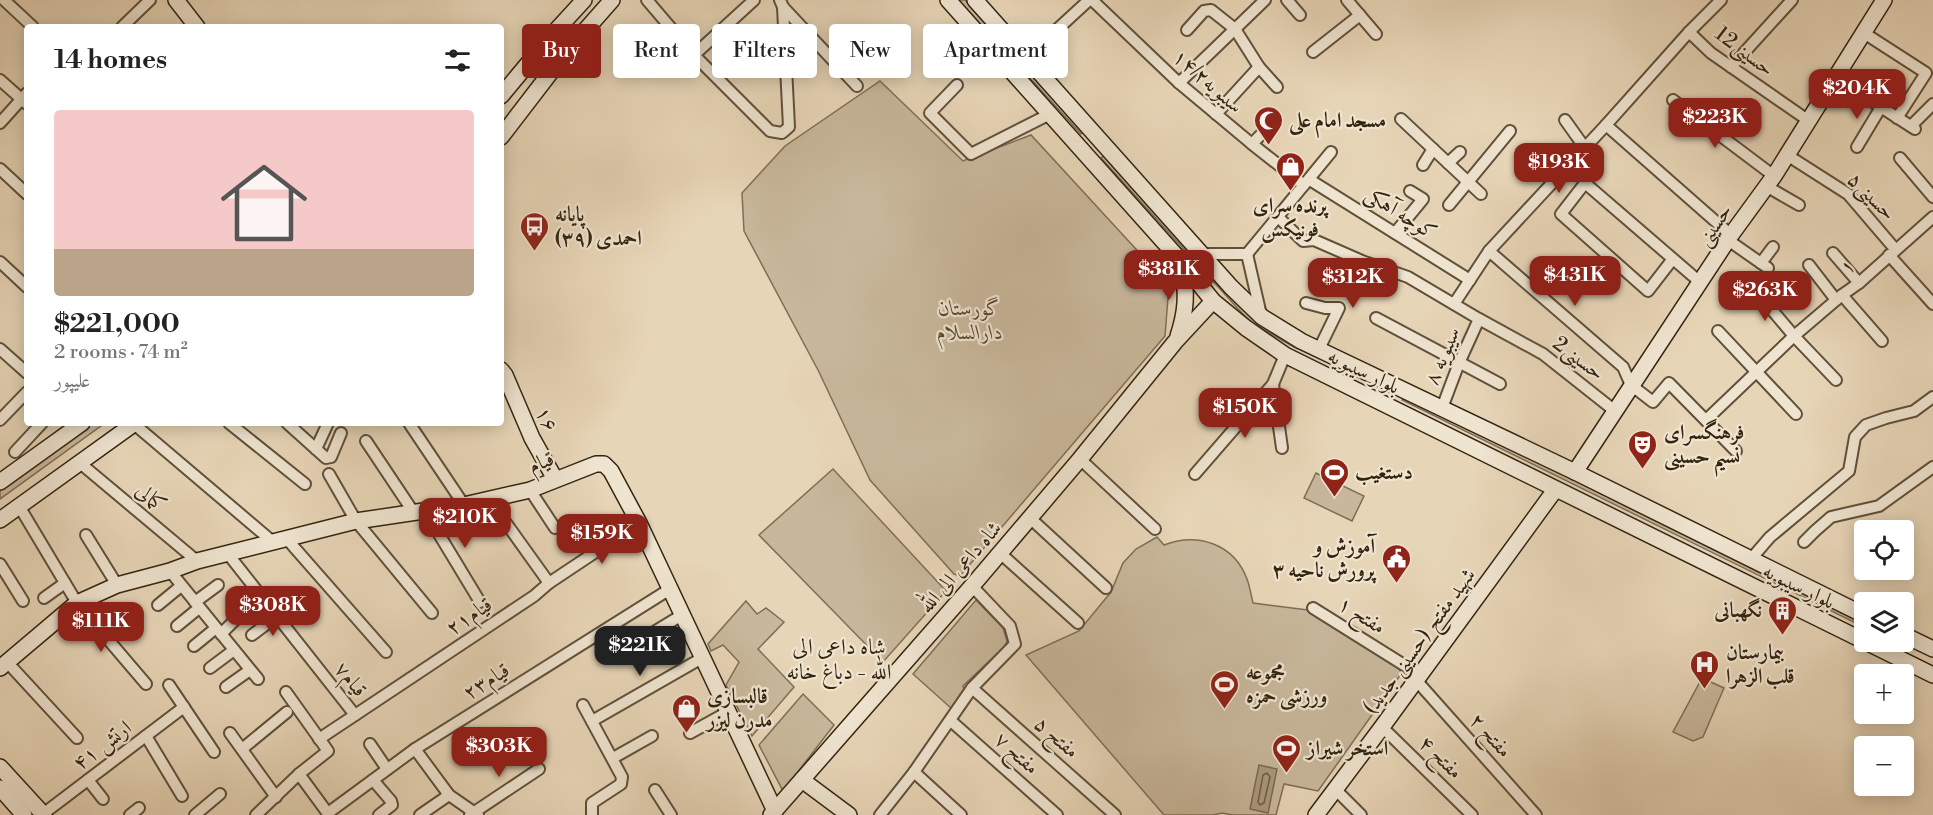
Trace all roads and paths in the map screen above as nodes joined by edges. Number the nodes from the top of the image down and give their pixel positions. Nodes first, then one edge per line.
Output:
1 (4, 0) edge
2 (150, 0) edge
3 (176, 0) edge
4 (584, 0) edge
5 (612, 0) edge
6 (647, 0) edge
7 (754, 0) edge
8 (948, 0) edge
9 (975, 0) edge
10 (1090, 0) edge
11 (1265, 0) edge
12 (1287, 0) edge
13 (1347, 0) edge
14 (1721, 0) edge
15 (1792, 0) edge
16 (1884, 0) edge
17 (781, 3) edge
18 (1300, 15) dead end
19 (1360, 15) junction
20 (30, 24) edge
21 (125, 24) edge
22 (195, 24) edge
23 (562, 24) edge
24 (591, 24) edge
25 (668, 24) edge
26 (996, 24) edge
27 (1064, 24) edge
28 (1235, 29) junction
29 (1187, 30) dead end
30 (1689, 32) junction
31 (1864, 33) junction
32 (1376, 34) dead end
33 (700, 50) edge
34 (1313, 52) dead end
35 (700, 61) edge
36 (1259, 67) junction
37 (1731, 67) junction
38 (522, 71) edge
39 (546, 78) edge
40 (1044, 78) edge
41 (1836, 78) junction
42 (0, 80) edge
43 (1179, 83) junction
44 (957, 85) dead end
45 (857, 86) dead end
46 (1277, 87) dead end
47 (504, 92) edge
48 (24, 98) edge
49 (1673, 99) dead end
50 (24, 100) edge
51 (1933, 104) edge
52 (1881, 107) junction
53 (1050, 114) junction
54 (1216, 114) junction
55 (1897, 118) junction
56 (1401, 119) dead end
57 (1565, 120) dead end
58 (1809, 121) junction
59 (0, 123) edge
60 (1272, 123) dead end
61 (1606, 125) junction
62 (1510, 131) dead end
63 (504, 133) edge
64 (1098, 138) junction
65 (1252, 144) junction
66 (1585, 147) junction
67 (1857, 147) dead end
68 (1433, 149) junction
69 (1083, 152) junction
70 (1331, 152) dead end
71 (1460, 152) dead end
72 (1787, 155) junction
73 (1900, 158) dead end
74 (1448, 163) junction
75 (1423, 165) dead end
76 (0, 169) edge
77 (1770, 181) junction
78 (1307, 182) junction
79 (1468, 182) junction
80 (24, 191) edge
81 (1410, 191) dead end
82 (1481, 194) dead end
83 (1933, 197) edge
84 (1449, 205) dead end
85 (1799, 206) dead end
86 (1933, 217) edge
87 (1279, 218) junction
88 (1395, 232) junction
89 (1730, 238) junction
90 (1773, 247) dead end
91 (1489, 251) junction
92 (1892, 252) junction
93 (1833, 253) dead end
94 (1203, 254) junction
95 (1247, 254) junction
96 (1180, 260) junction
97 (1672, 260) junction
98 (0, 262) edge
99 (1809, 265) dead end
100 (1470, 280) junction
101 (1859, 283) junction
102 (24, 284) edge
103 (1701, 284) junction
104 (1756, 291) dead end
105 (1839, 298) junction
106 (1213, 301) junction
107 (1306, 303) dead end
108 (1454, 304) junction
109 (1933, 304) edge
110 (1262, 317) junction
111 (1376, 318) dead end
112 (1479, 319) junction
113 (1718, 331) dead end
114 (1794, 336) junction
115 (1882, 341) dead end
116 (1175, 342) junction
117 (0, 349) edge
118 (1319, 349) junction
119 (1285, 356) junction
120 (1458, 363) junction
121 (24, 370) edge
122 (1756, 371) junction
123 (504, 377) edge
124 (1376, 378) junction
125 (1836, 380) dead end
126 (1273, 384) junction
127 (1500, 384) dead end
128 (1631, 386) junction
129 (1404, 391) junction
130 (1364, 394) junction
131 (24, 395) edge
132 (1933, 397) edge
133 (1442, 408) junction
134 (1394, 409) junction
135 (1615, 411) junction
136 (1796, 414) dead end
137 (0, 420) edge
138 (1706, 420) junction
139 (39, 426) edge
140 (78, 426) edge
141 (132, 426) edge
142 (138, 426) edge
143 (233, 426) edge
144 (290, 426) edge
145 (327, 426) edge
146 (411, 426) edge
147 (341, 433) dead end
148 (366, 441) dead end
149 (1282, 448) dead end
150 (316, 449) junction
151 (1736, 451) dead end
152 (15, 452) dead end
153 (1080, 459) junction
154 (80, 463) junction
155 (1933, 467) edge
156 (1575, 472) junction
157 (329, 474) dead end
158 (1195, 474) dead end
159 (555, 478) junction
160 (0, 482) edge
161 (305, 484) dead end
162 (1555, 489) junction
163 (530, 490) junction
164 (464, 505) junction
165 (19, 506) junction
166 (419, 512) junction
167 (1030, 518) junction
168 (0, 520) edge
169 (356, 521) junction
170 (506, 523) dead end
171 (639, 523) junction
172 (555, 528) dead end
173 (1155, 529) dead end
174 (86, 535) dead end
175 (280, 540) junction
176 (1804, 542) dead end
177 (1000, 553) junction
178 (228, 554) junction
179 (1751, 559) junction
180 (197, 561) junction
181 (0, 564) edge
182 (170, 571) junction
183 (549, 583) junction
184 (64, 584) junction
185 (117, 585) junction
186 (218, 585) dead end
187 (181, 586) junction
188 (972, 586) junction
189 (1106, 588) dead end
190 (670, 590) junction
191 (44, 598) dead end
192 (23, 602) dead end
193 (480, 602) dead end
194 (77, 603) junction
195 (158, 605) dead end
196 (197, 605) junction
197 (1313, 608) dead end
198 (1854, 610) edge
199 (432, 613) dead end
200 (682, 615) junction
201 (239, 616) dead end
202 (276, 617) junction
203 (1078, 623) dead end
204 (177, 626) dead end
205 (218, 631) junction
206 (252, 635) dead end
207 (1854, 637) edge
208 (194, 646) dead end
209 (1927, 646) edge
210 (626, 649) dead end
211 (234, 650) junction
212 (386, 652) dead end
213 (1886, 652) edge
214 (702, 658) junction
215 (1911, 664) joint
216 (4, 665) edge
217 (1914, 666) edge
218 (210, 668) dead end
219 (250, 670) junction
220 (1933, 675) edge
221 (1418, 677) junction
222 (258, 679) dead end
223 (146, 684) dead end
224 (169, 685) dead end
225 (226, 687) dead end
226 (972, 688) junction
227 (286, 692) dead end
228 (583, 705) dead end
229 (184, 707) junction
230 (286, 712) dead end
231 (728, 712) junction
232 (355, 715) junction
233 (951, 721) junction
234 (592, 722) junction
235 (1382, 728) junction
236 (230, 733) dead end
237 (690, 733) dead end
238 (146, 736) junction
239 (652, 736) dead end
240 (77, 738) dead end
241 (319, 739) junction
242 (370, 744) dead end
243 (242, 749) junction
244 (415, 749) junction
245 (214, 752) dead end
246 (613, 759) junction
247 (0, 767) edge
248 (387, 769) junction
249 (539, 769) dead end
250 (914, 772) junction
251 (299, 774) junction
252 (88, 780) junction
253 (373, 780) junction
254 (802, 780) junction
255 (0, 788) edge
256 (1335, 789) junction
257 (655, 790) dead end
258 (220, 794) dead end
259 (449, 795) junction
260 (182, 796) dead end
261 (276, 797) junction
262 (103, 799) dead end
263 (591, 811) edge
264 (328, 814) edge
265 (474, 814) edge
266 (775, 814) edge
267 (24, 815) edge
268 (44, 815) edge
269 (195, 815) edge
270 (256, 815) edge
271 (379, 815) edge
272 (420, 815) edge
273 (671, 815) edge
274 (849, 815) edge
275 (880, 815) edge
276 (961, 815) edge
277 (1057, 815) edge
278 (1115, 815) edge
279 (1316, 815) edge
280 (1361, 815) edge
281 (1472, 815) edge
282 (1536, 815) edge

1 - 20 street
2 - 21 street
3 - 22 main road
4 - 23 main road
5 - 24 main road
6 - 25 street
7 - 33 street
8 - 53 main road, بلوار سیبویه
9 - 26 main road, بلوار سیبویه
10 - 27 street
10 - 43 street, سیبویه۱۴/۲
11 - 28 street
12 - 18 street
13 - 19 street
14 - 30 street
15 - 37 street
16 - 31 main road, حسینی
17 - 35 street
17 - 45 street
19 - 32 street
19 - 34 street
28 - 29 street
28 - 36 street
28 - 43 street
30 - 37 street, حسینی12
30 - 61 street
31 - 41 main road, حسینی
31 - 55 street
36 - 46 street
36 - 54 street
37 - 58 street, حسینی12
38 - 47 main road
39 - 63 main road
40 - 64 main road, بلوار سیبویه
41 - 52 street
41 - 58 main road, حسینی
42 - 48 street
43 - 54 street, سیبویه۱۴/۲
44 - 53 street
49 - 77 street
50 - 59 street
51 - 55 street
52 - 55 street
52 - 67 street
53 - 69 main road, بلوار سیبویه
54 - 65 street, سیبویه۱۴/۲
56 - 68 street
57 - 66 street
58 - 72 main road, حسینی
60 - 65 street
61 - 66 street
61 - 89 street
62 - 79 street
64 - 69 main road
64 - 94 main road, بلوار سیبویه
65 - 78 street, سیبویه۱۴/۲
66 - 91 street
68 - 74 street
68 - 75 street
69 - 96 main road, بلوار سیبویه
70 - 78 street
71 - 74 street
72 - 77 main road, حسینی
72 - 92 street, حسینی۵
73 - 83 street
74 - 79 street
76 - 80 street
77 - 85 street
77 - 89 main road, حسینی
78 - 87 street
78 - 88 street, کوچه آهکی
79 - 82 street
79 - 84 street
81 - 88 street
86 - 92 street, ۱
87 - 95 street
87 - 108 street, حسینی2
88 - 100 street, کوچه آهکی
89 - 90 street
89 - 103 main road, حسینی
91 - 100 street
91 - 128 street
92 - 101 street, ۱
92 - 109 street, حسینی۵
93 - 101 street
94 - 95 street
94 - 110 main road, بلوار سیبویه
95 - 110 street
96 - 106 main road, بلوار سیبویه
96 - 116 main road
97 - 97 street
97 - 103 street
98 - 102 street
99 - 105 street
100 - 108 street
101 - 105 street, ۱
103 - 128 main road, حسینی
104 - 114 street
105 - 114 street, ۱
105 - 115 street
106 - 116 main road, شاه داعی الی الله
106 - 119 main road, بلوار سیبویه
107 - 118 street
108 - 112 street, حسینی2
110 - 118 main road, بلوار سیبویه
111 - 120 street
112 - 120 street, سیبویه ۸
112 - 135 street, حسینی2
113 - 122 street
114 - 122 street, ۱
114 - 125 street
116 - 153 main road, شاه داعی الی الله
117 - 121 street
118 - 124 main road, بلوار سیبویه
119 - 126 street
119 - 130 main road, بلوار سیبویه
120 - 127 street
120 - 133 street, سیبویه ۸
122 - 136 street
122 - 138 street, ۱
123 - 159 main road, ۱۶
124 - 129 main road, بلوار سیبویه
124 - 130 main road
126 - 149 street
126 - 158 street
128 - 135 main road, حسینی
128 - 138 street
129 - 133 main road, بلوار سیبویه
129 - 134 main road
130 - 134 main road, بلوار سیبویه
131 - 137 street
132 - 179 street
133 - 156 main road, بلوار سیبویه
134 - 162 main road, بلوار سیبویه
135 - 156 main road, حسینی
138 - 151 street
139 - 152 street
140 - 160 main road
141 - 154 main road
142 - 175 street
143 - 161 street
144 - 150 street
145 - 150 street
146 - 164 street
147 - 150 street
148 - 166 street
153 - 167 main road, شاه داعی الی الله
153 - 173 street
154 - 165 main road
154 - 180 street, کمالی
155 - 176 street
156 - 179 main road, بلوار سیبویه
157 - 169 street
159 - 163 main road, قیام
159 - 171 main road, قیام
162 - 207 main road, بلوار سیبویه
162 - 221 main road, شهید مفتح (حسینی جدید)
163 - 164 main road, قیام
163 - 172 street
164 - 166 main road, قیام
165 - 168 main road
165 - 184 street
166 - 169 main road, قیام
166 - 193 street
167 - 177 main road, شاه داعی الی الله
167 - 189 street
169 - 175 main road, قیام
169 - 199 street
170 - 183 street
171 - 183 street, قیام۲۱
171 - 190 main road, قیام
174 - 185 street
175 - 178 main road, قیام
175 - 212 street
177 - 188 main road, شاه داعی الی الله
177 - 203 street
178 - 180 main road, قیام
178 - 202 street, قیام۷
179 - 198 main road, بلوار سیبویه
180 - 182 main road, قیام
181 - 192 street
182 - 185 main road, قیام
182 - 187 street
183 - 232 street, قیام۲۱
184 - 191 street
184 - 194 street
185 - 194 main road, قیام
186 - 196 street
187 - 195 street
187 - 196 street
188 - 226 street
188 - 254 main road, شاه داعی الی الله
190 - 200 main road, قیام
190 - 244 street, قیام۲۳
194 - 216 main road, قیام
194 - 223 street
196 - 204 street
196 - 205 street
197 - 221 street, مفتح ۱
200 - 210 street
200 - 214 main road, قیام
201 - 205 street
202 - 206 street
202 - 232 street, قیام۷
205 - 208 street
205 - 211 street
209 - 215 main road
211 - 218 street
211 - 219 street
213 - 215 main road, بلوار سیبویه
214 - 231 main road, قیام
214 - 234 street
216 - 240 street
217 - 220 main road, بلوار سیبویه
219 - 222 street
219 - 225 street
221 - 235 main road, شهید مفتح (حسینی جدید)
221 - 282 street, مفتح ۲
224 - 229 street
226 - 233 street
226 - 278 street, مفتح ۵
227 - 241 street
228 - 234 street
229 - 238 street, ارتش ۴۱
229 - 245 street
230 - 243 street
231 - 237 street
231 - 266 main road, قیام
232 - 241 street, قیام۲۱
233 - 250 street
233 - 277 street, مفتح ۷
234 - 246 street
235 - 256 main road, شهید مفتح (حسینی جدید)
235 - 281 street, مفتح ۴
236 - 243 street
238 - 252 street, ارتش ۴۱
238 - 260 street
239 - 246 street
241 - 251 street
242 - 248 street
243 - 261 street
244 - 248 street, قیام۲۳
244 - 259 street
246 - 263 street
247 - 268 main road
248 - 253 street, قیام۲۳
249 - 265 street
250 - 275 street
250 - 276 street
251 - 261 street
251 - 264 street
252 - 262 street
252 - 268 street, ارتش ۴۱
253 - 264 street, قیام۲۳
253 - 271 street
254 - 266 main road, شاه داعی الی الله
254 - 274 main road
255 - 267 main road
256 - 279 main road, شهید مفتح (حسینی جدید)
256 - 280 street
257 - 273 street
258 - 269 street
259 - 265 street
259 - 272 street
261 - 270 street

